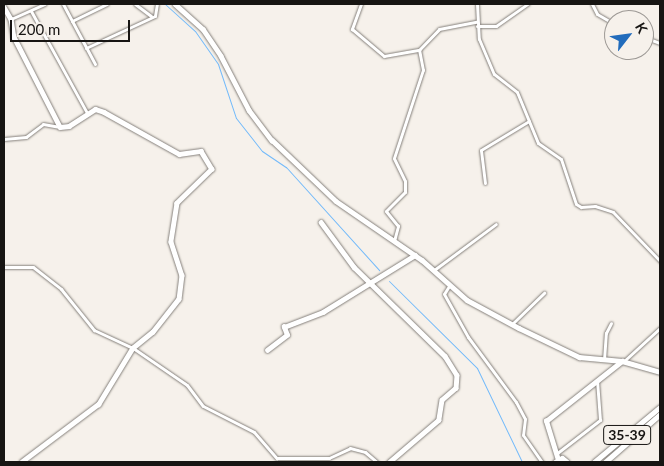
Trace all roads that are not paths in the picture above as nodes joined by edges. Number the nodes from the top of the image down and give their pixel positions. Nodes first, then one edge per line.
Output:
1 (45, 4) edge
2 (63, 4) edge
3 (107, 4) edge
4 (135, 4) edge
5 (157, 4) edge
6 (175, 4) edge
7 (361, 4) edge
8 (477, 4) edge
9 (528, 4) edge
10 (592, 4) edge
11 (4, 7) edge
12 (31, 11) junction
13 (151, 16) junction
14 (604, 18) edge
15 (11, 20) junction
16 (72, 21) junction
17 (477, 24) junction
18 (86, 48) junction
19 (418, 50) junction
20 (95, 64) dead end
21 (87, 113) junction
22 (529, 120) junction
23 (60, 127) junction
24 (4, 139) edge
25 (485, 183) dead end
26 (320, 222) dead end
27 (496, 224) dead end
28 (394, 241) junction
29 (415, 255) junction
30 (660, 261) edge
31 (4, 267) edge
32 (433, 271) junction
33 (371, 284) junction
34 (449, 286) junction
35 (544, 293) dead end
36 (611, 323) dead end
37 (512, 324) junction
38 (660, 328) edge
39 (133, 348) junction
40 (267, 350) dead end
41 (604, 360) junction
42 (623, 361) junction
43 (660, 371) edge
44 (597, 379) junction
45 (660, 407) edge
46 (660, 414) edge
47 (556, 459) edge
48 (22, 462) edge
49 (377, 462) edge
50 (390, 462) edge
51 (542, 462) edge
52 (567, 462) edge
53 (594, 462) edge
54 (605, 462) edge

1 - 12 street
2 - 16 street
3 - 16 street
4 - 13 street
5 - 13 street
6 - 28 street
7 - 19 street
8 - 17 street
9 - 17 street
10 - 14 street
11 - 15 street
12 - 15 street
12 - 21 street
13 - 18 street
15 - 23 street
16 - 18 street
17 - 19 street
17 - 22 street
18 - 20 street
19 - 28 street
21 - 23 street
21 - 39 street
22 - 25 street
22 - 30 street
23 - 24 street
26 - 33 street
27 - 32 street
28 - 29 street
29 - 32 street
29 - 33 street
31 - 39 street
32 - 34 street
33 - 40 street
33 - 50 street
34 - 37 street
34 - 51 street
35 - 37 street
36 - 41 street
37 - 41 street
38 - 42 street
39 - 48 street
39 - 49 street
41 - 42 street
42 - 43 street
42 - 44 street
44 - 47 street
44 - 47 street
45 - 53 main road, 35-39
46 - 54 main road, 35-39
47 - 52 main road

